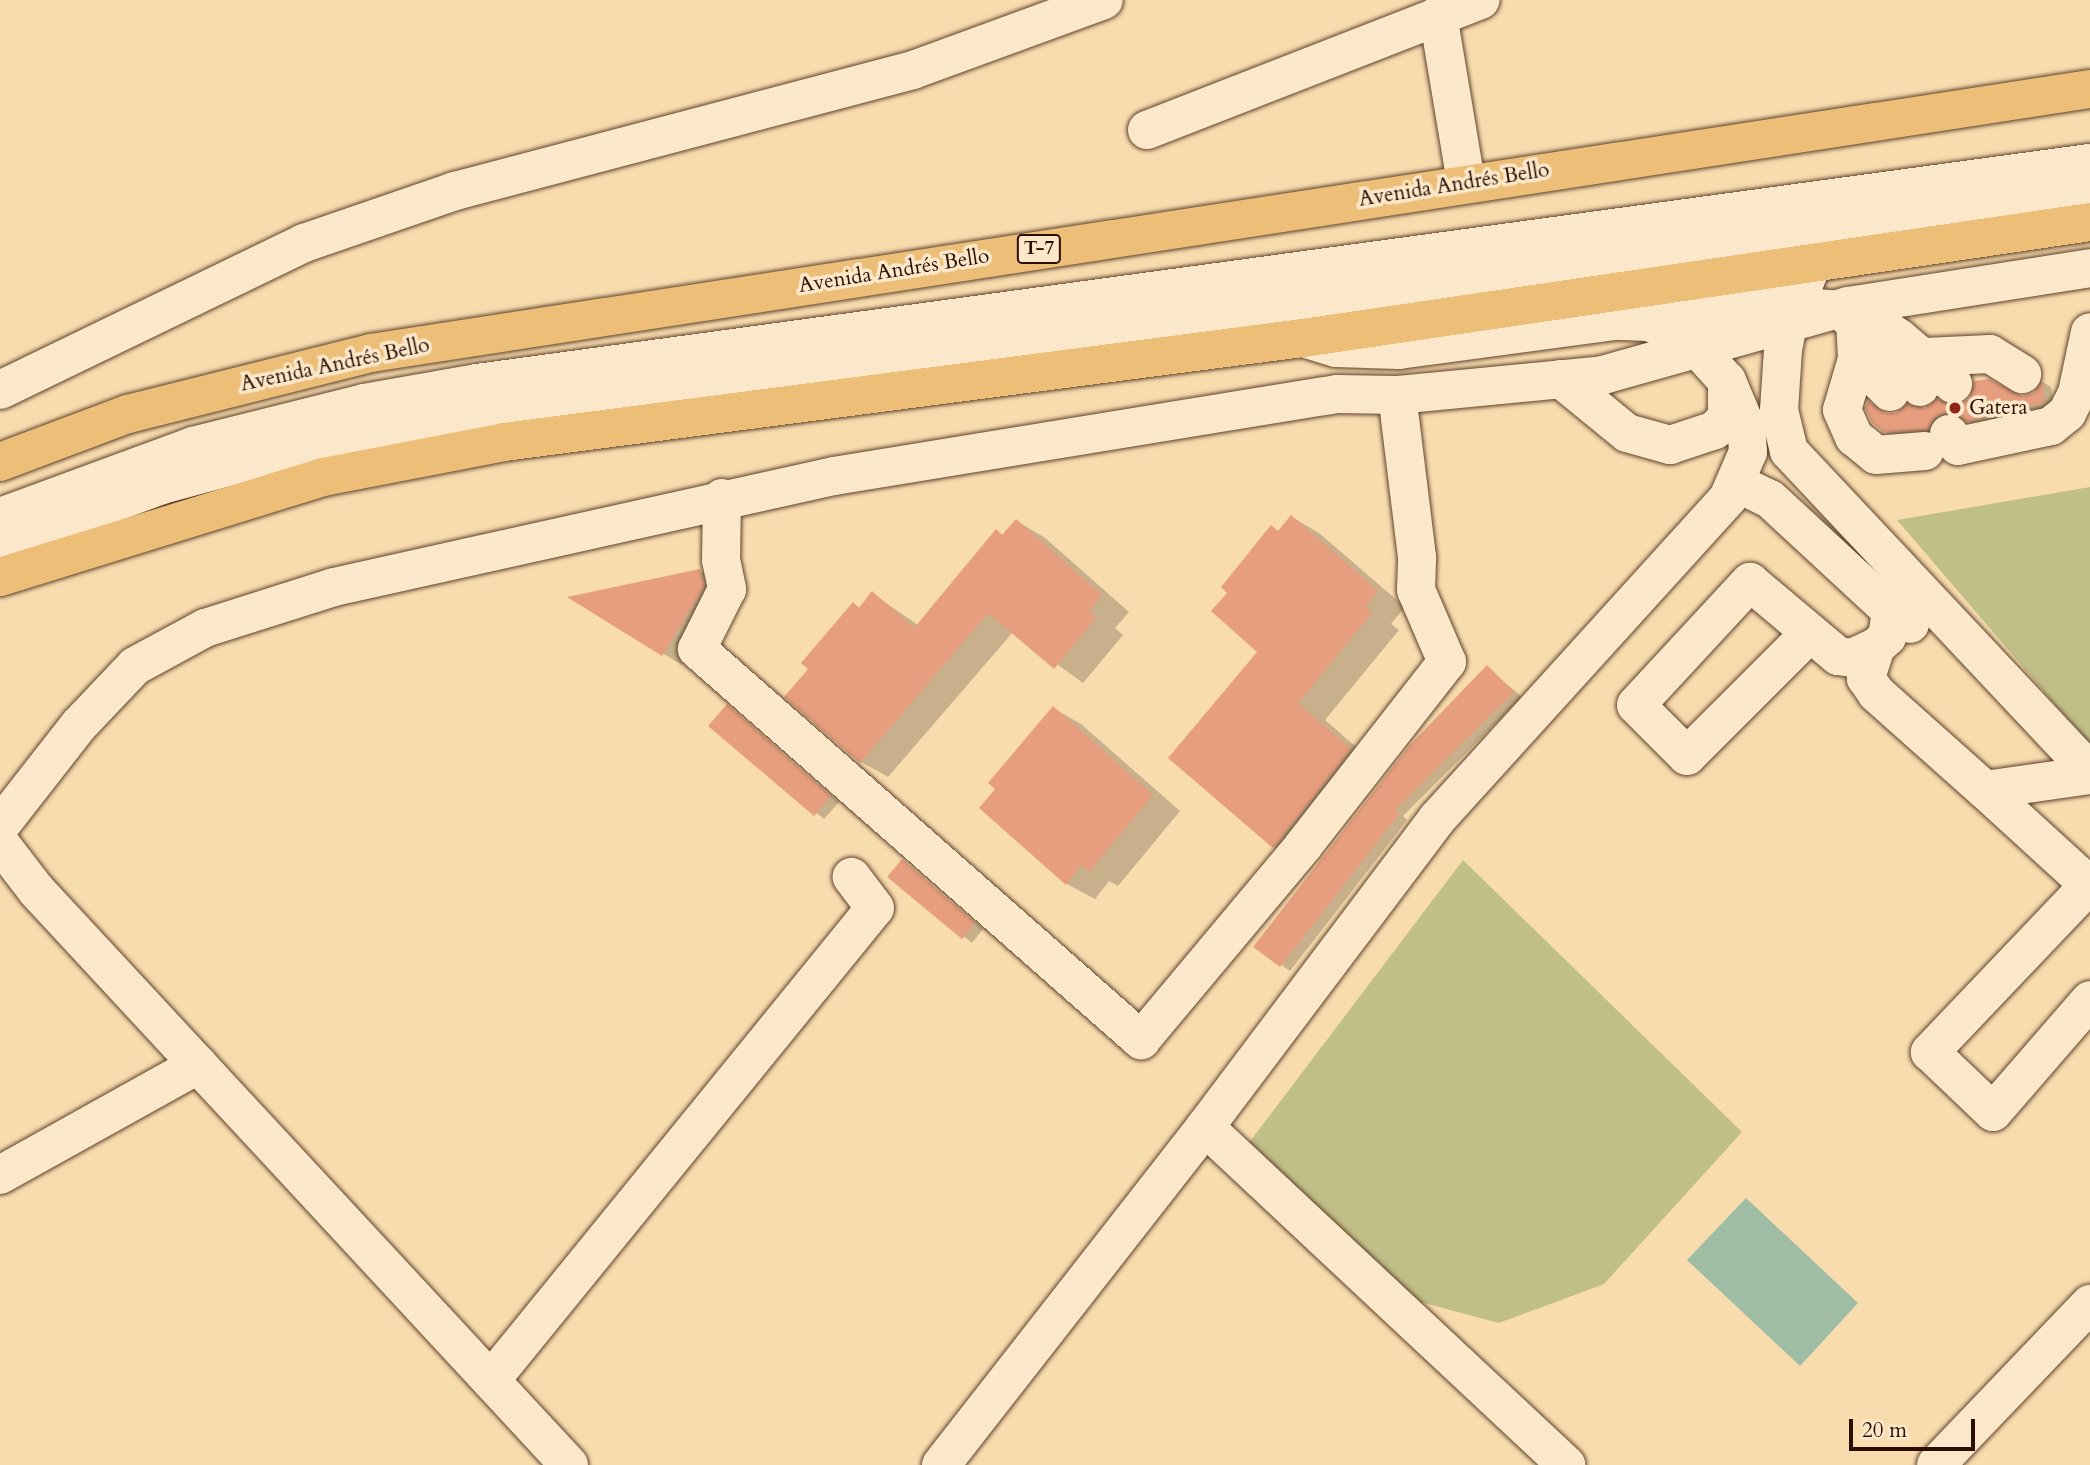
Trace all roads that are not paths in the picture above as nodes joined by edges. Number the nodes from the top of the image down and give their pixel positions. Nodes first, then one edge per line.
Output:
1 (1104, 0) edge
2 (1481, 0) edge
3 (1438, 15) junction
4 (2090, 89) edge
5 (1147, 130) dead end
6 (2090, 163) edge
7 (1466, 182) junction
8 (2090, 194) edge
9 (2090, 222) edge
10 (1813, 262) junction
11 (2090, 268) edge
12 (1792, 314) junction
13 (1847, 314) junction
14 (1615, 321) junction
15 (2090, 332) edge
16 (1303, 338) junction
17 (1691, 351) junction
18 (1857, 359) junction
19 (1561, 379) junction
20 (1922, 380) junction
21 (1727, 381) junction
22 (0, 390) edge
23 (1397, 394) junction
24 (2056, 405) edge
25 (1779, 410) junction
26 (0, 462) edge
27 (1741, 479) junction
28 (1827, 492) junction
29 (722, 498) junction
30 (0, 517) edge
31 (0, 545) edge
32 (0, 577) edge
33 (1953, 626) junction
34 (1885, 632) junction
35 (1810, 633) junction
36 (2090, 774) edge
37 (1985, 790) junction
38 (0, 826) edge
39 (0, 843) edge
40 (852, 877) dead end
41 (2090, 885) edge
42 (2090, 1000) edge
43 (198, 1065) junction
44 (1205, 1127) junction
45 (0, 1175) edge
46 (2090, 1304) edge
47 (491, 1380) junction
48 (569, 1465) edge
49 (940, 1465) edge
50 (1566, 1465) edge
51 (1936, 1465) edge

1 - 22 street
2 - 3 street
3 - 5 street
3 - 7 street
4 - 7 highway, Avenida Andrés Bello / T-7
6 - 30 street
7 - 26 highway, Avenida Andrés Bello / T-7
8 - 31 street
9 - 10 highway
10 - 12 street
10 - 16 highway
11 - 13 street
12 - 13 street
12 - 14 street
12 - 17 street
12 - 25 street
13 - 18 street
13 - 20 street
14 - 16 street
14 - 17 street
15 - 24 street
16 - 32 highway
17 - 19 street
17 - 21 street
18 - 20 street
18 - 24 street
19 - 21 street
19 - 23 street
20 - 24 street
21 - 27 street
23 - 29 street
23 - 29 street
25 - 27 street
25 - 28 street
27 - 28 street
27 - 34 street
27 - 44 street
28 - 33 street
29 - 38 street
33 - 34 street
33 - 36 street
34 - 35 street
34 - 37 street
35 - 35 street
36 - 37 street
37 - 41 street
39 - 43 street
40 - 47 street
41 - 42 street
43 - 45 street
43 - 47 street
44 - 49 street
44 - 50 street
46 - 51 street
47 - 48 street

